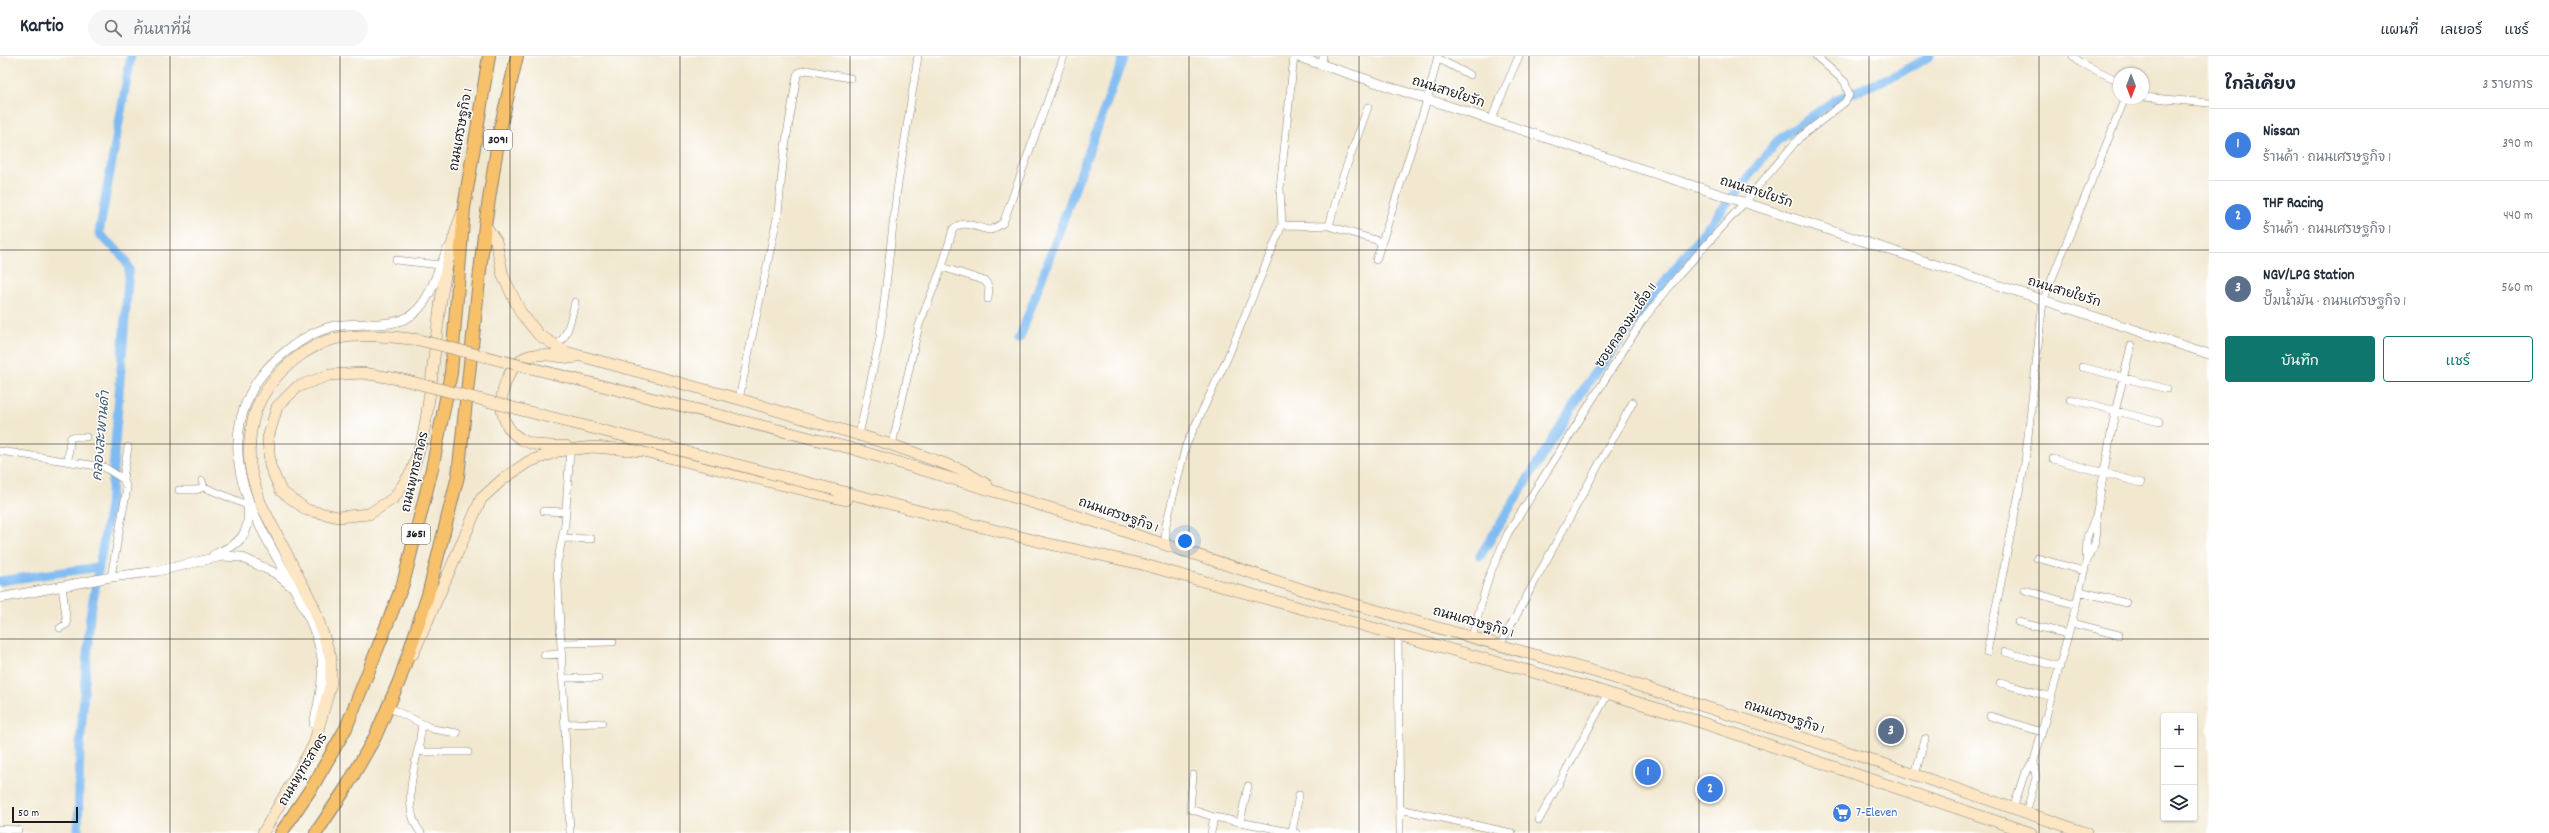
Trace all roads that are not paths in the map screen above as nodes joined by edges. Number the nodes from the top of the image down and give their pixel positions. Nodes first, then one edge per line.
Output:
1 (489, 56) edge
2 (517, 56) edge
3 (918, 56) edge
4 (1064, 56) edge
5 (1295, 56) edge
6 (1519, 56) edge
7 (1816, 56) edge
8 (2073, 56) edge
9 (1437, 57) edge
10 (1323, 60) edge
11 (1470, 75) dead end
12 (850, 78) dead end
13 (2113, 79) edge
14 (2149, 98) edge
15 (1427, 100) junction
16 (2209, 103) edge
17 (2123, 104) edge
18 (1368, 106) dead end
19 (1491, 120) junction
20 (1744, 203) junction
21 (464, 208) junction
22 (485, 225) junction
23 (1282, 225) junction
24 (1328, 226) junction
25 (1382, 242) junction
26 (451, 244) junction
27 (396, 260) dead end
28 (1376, 260) dead end
29 (440, 265) junction
30 (942, 267) junction
31 (988, 299) dead end
32 (2043, 301) junction
33 (575, 302) dead end
34 (556, 346) junction
35 (2131, 346) dead end
36 (2209, 354) edge
37 (602, 364) junction
38 (2082, 367) dead end
39 (2123, 377) junction
40 (2167, 389) dead end
41 (739, 399) junction
42 (2070, 399) dead end
43 (1633, 402) dead end
44 (2115, 412) junction
45 (2158, 422) dead end
46 (859, 435) junction
47 (86, 437) dead end
48 (892, 444) junction
49 (128, 447) dead end
50 (593, 447) junction
51 (570, 450) junction
52 (0, 451) edge
53 (2053, 459) dead end
54 (68, 461) junction
55 (2103, 473) junction
56 (123, 480) junction
57 (2141, 483) dead end
58 (178, 490) dead end
59 (995, 491) junction
60 (247, 500) junction
61 (544, 511) dead end
62 (566, 512) junction
63 (2096, 516) junction
64 (974, 525) junction
65 (563, 538) junction
66 (591, 540) dead end
67 (1165, 546) junction
68 (2085, 546) junction
69 (2095, 548) junction
70 (2037, 558) dead end
71 (204, 559) junction
72 (2086, 563) junction
73 (2084, 571) junction
74 (110, 577) junction
75 (62, 586) junction
76 (2024, 590) dead end
77 (2079, 591) junction
78 (297, 594) junction
79 (0, 598) edge
80 (2126, 603) dead end
81 (2076, 605) junction
82 (2018, 622) dead end
83 (2072, 623) junction
84 (60, 628) dead end
85 (1398, 634) junction
86 (2068, 634) junction
87 (2119, 635) dead end
88 (1472, 637) junction
89 (613, 642) dead end
90 (561, 643) junction
91 (1500, 645) junction
92 (1987, 652) dead end
93 (2005, 652) dead end
94 (562, 654) junction
95 (544, 655) dead end
96 (2060, 667) junction
97 (1599, 673) junction
98 (563, 678) junction
99 (598, 678) dead end
100 (400, 679) junction
101 (2000, 683) dead end
102 (1594, 689) junction
103 (1608, 693) junction
104 (2052, 697) junction
105 (388, 707) junction
106 (1990, 716) dead end
107 (602, 723) dead end
108 (422, 724) junction
109 (565, 724) junction
110 (2042, 732) junction
111 (457, 733) dead end
112 (1925, 739) dead end
113 (419, 745) junction
114 (468, 752) dead end
115 (2034, 761) junction
116 (304, 764) junction
117 (1193, 775) dead end
118 (1915, 775) junction
119 (1248, 786) dead end
120 (1299, 795) dead end
121 (1400, 809) junction
122 (2013, 809) junction
123 (2026, 813) junction
124 (1214, 817) junction
125 (1539, 820) dead end
126 (1240, 822) junction
127 (0, 829) edge
128 (18, 830) dead end
129 (1294, 832) edge
130 (263, 833) edge
131 (281, 833) edge
132 (316, 833) edge
133 (421, 833) edge
134 (570, 833) edge
135 (1211, 833) edge
136 (1400, 833) edge
137 (1512, 833) edge
138 (2032, 833) edge
139 (2086, 833) edge

1 - 21 main road, ถนนเศรษฐกิจ 1 / 3091
2 - 22 main road, 3091
3 - 46 street
4 - 30 street
5 - 10 street, ถนนสายใยรัก
5 - 23 street
6 - 19 street
7 - 20 street, ซอยคลองมะเดื่อ 11
8 - 13 street
9 - 11 street
9 - 15 street
10 - 15 street, ถนนสายใยรัก
12 - 41 street
14 - 16 street
15 - 19 street, ถนนสายใยรัก
15 - 25 street
17 - 32 street
18 - 24 street
19 - 20 street, ถนนสายใยรัก
20 - 32 street, ถนนสายใยรัก
20 - 88 street, ซอยคลองมะเดื่อ 11
21 - 26 main road, 3091
21 - 131 main road, ถนนพุทธสาคร / 3651
22 - 34 main road
22 - 100 main road, 3651
23 - 24 street
23 - 67 street
24 - 25 street
25 - 28 street
26 - 29 street
26 - 64 main road, 3091, bridge
27 - 29 street
29 - 60 street
30 - 31 street
30 - 48 street
32 - 36 street, ถนนสายใยรัก
32 - 92 street
33 - 34 street
34 - 37 main road
35 - 39 street
37 - 41 main road
37 - 50 main road
38 - 39 street
39 - 40 street
39 - 44 street
41 - 46 main road
42 - 44 street
43 - 91 street
44 - 45 street
44 - 55 street
46 - 48 main road
47 - 54 street
48 - 59 main road
49 - 56 street
50 - 51 main road
50 - 64 main road
51 - 62 street
51 - 100 main road
52 - 54 street
53 - 55 street
54 - 56 street
55 - 57 street
55 - 63 street
56 - 74 street
58 - 60 street
59 - 67 main road, ถนนเศรษฐกิจ 1
59 - 116 main road, ถนนเศรษฐกิจ 1, bridge
60 - 71 street
60 - 78 street
61 - 62 street
62 - 65 street
63 - 68 street
63 - 69 street
64 - 85 main road, 3091
65 - 66 street
65 - 90 street
67 - 88 main road, ถนนเศรษฐกิจ 1
68 - 69 street
68 - 72 street
69 - 72 street
70 - 73 street
71 - 74 street
71 - 78 street
72 - 73 street
73 - 77 street
74 - 75 street
75 - 79 street
75 - 84 street
76 - 81 street
77 - 80 street
77 - 81 street
78 - 116 street
81 - 83 street
82 - 86 street
83 - 86 street
83 - 87 street
85 - 102 main road, 3091
85 - 121 street
86 - 96 street
88 - 91 main road, ถนนเศรษฐกิจ 1
89 - 90 street
90 - 94 street
91 - 97 main road, ถนนเศรษฐกิจ 1
93 - 96 street
94 - 95 street
94 - 98 street
96 - 104 street
97 - 102 main road
97 - 118 main road, ถนนเศรษฐกิจ 1
98 - 99 street
98 - 109 street
100 - 105 main road, 3651
101 - 104 street
102 - 103 main road, 3091
103 - 125 street
103 - 138 main road, 3091
104 - 110 street
105 - 108 street
105 - 132 main road, 3651
106 - 110 street
107 - 109 street
108 - 111 street
108 - 113 street
109 - 134 street
110 - 115 street
112 - 118 street
113 - 114 street
113 - 133 street
115 - 122 street
115 - 123 street
116 - 130 main road, ถนนเศรษฐกิจ 1
117 - 124 street
118 - 122 main road, ถนนเศรษฐกิจ 1
119 - 126 street
120 - 129 street
121 - 136 street
121 - 137 street
122 - 123 main road, ถนนเศรษฐกิจ 1
123 - 139 main road, ถนนเศรษฐกิจ 1
124 - 126 street
124 - 135 street
126 - 129 street
127 - 128 street

